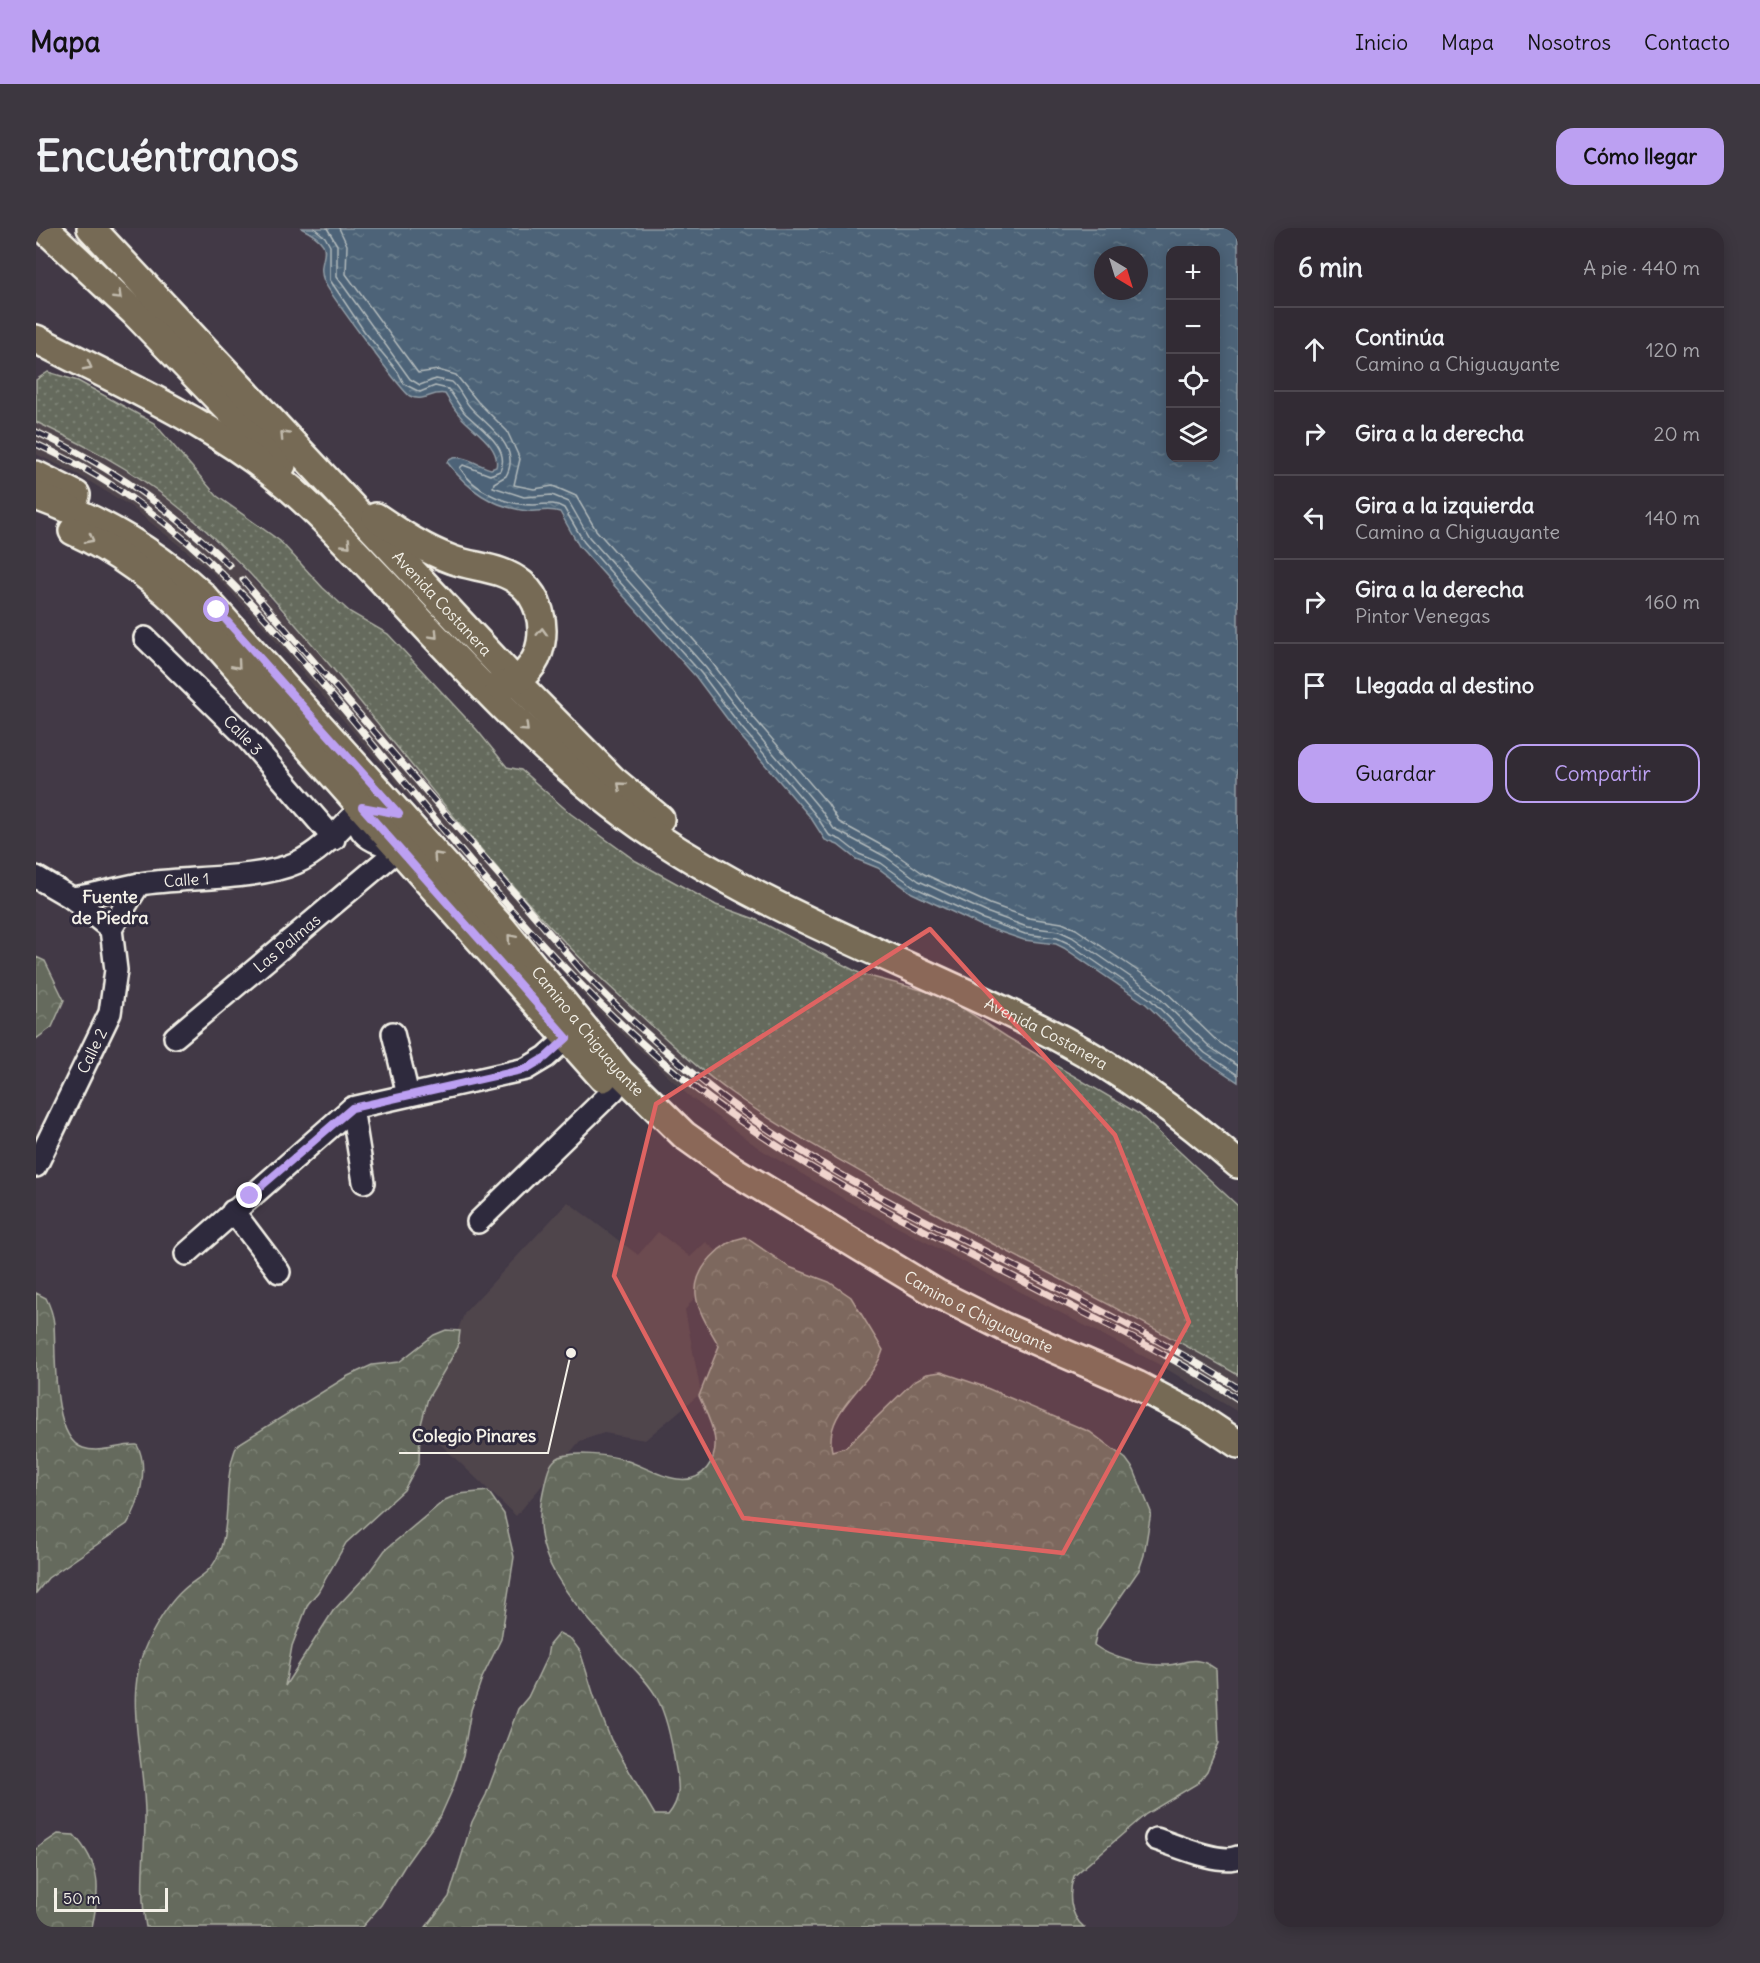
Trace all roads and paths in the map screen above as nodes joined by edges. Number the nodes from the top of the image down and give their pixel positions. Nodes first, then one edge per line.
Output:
1 (44, 228) edge
2 (59, 228) edge
3 (91, 228) edge
4 (174, 317) junction
5 (36, 339) edge
6 (36, 475) edge
7 (324, 478) junction
8 (36, 496) edge
9 (36, 516) edge
10 (322, 518) junction
11 (188, 582) junction
12 (145, 638) dead end
13 (515, 681) junction
14 (483, 687) junction
15 (399, 814) junction
16 (360, 817) junction
17 (334, 839) junction
18 (399, 849) junction
19 (36, 877) edge
20 (139, 884) junction
21 (72, 898) junction
22 (111, 928) junction
23 (836, 932) junction
24 (393, 1033) dead end
25 (175, 1037) dead end
26 (567, 1038) junction
27 (615, 1090) junction
28 (408, 1095) junction
29 (352, 1108) junction
30 (1238, 1164) edge
31 (36, 1166) edge
32 (364, 1182) dead end
33 (233, 1211) junction
34 (478, 1222) dead end
35 (186, 1254) dead end
36 (279, 1272) dead end
37 (1238, 1444) edge
38 (1238, 1464) edge
39 (1156, 1839) dead end
40 (1238, 1857) edge

1 -> 10 main road
2 - 4 main road
3 - 4 main road, Avenida Costanera
7 -> 4 main road, Avenida Costanera
5 -> 10 main road, Avenida Costanera
6 - 11 main road
7 - 13 main road, Avenida Costanera
13 -> 7 main road
8 - 11 main road, Camino a Chiguayante
9 -> 16 main road, Camino a Chiguayante
10 -> 14 main road, Avenida Costanera
11 - 15 main road, Camino a Chiguayante
12 - 17 street, Calle 3
13 - 14 main road
23 -> 13 main road, Avenida Costanera
14 -> 23 main road, Avenida Costanera
15 - 16 main road
37 -> 15 main road, Camino a Chiguayante
16 - 17 street, Calle 1
16 - 18 main road, Camino a Chiguayante
17 - 20 street, Calle 1
18 - 25 street, Las Palmas
18 - 26 main road, Camino a Chiguayante
19 - 21 street
20 - 21 street, Calle 1
20 - 22 street
21 - 22 street
22 - 31 street, Calle 2
23 - 30 main road, Avenida Costanera
24 - 28 street
26 - 27 main road, Camino a Chiguayante
26 - 28 street
27 - 34 street
27 - 38 main road, Camino a Chiguayante
28 - 29 street
29 - 32 street
29 - 33 street
33 - 35 street
33 - 36 street
39 - 40 street

